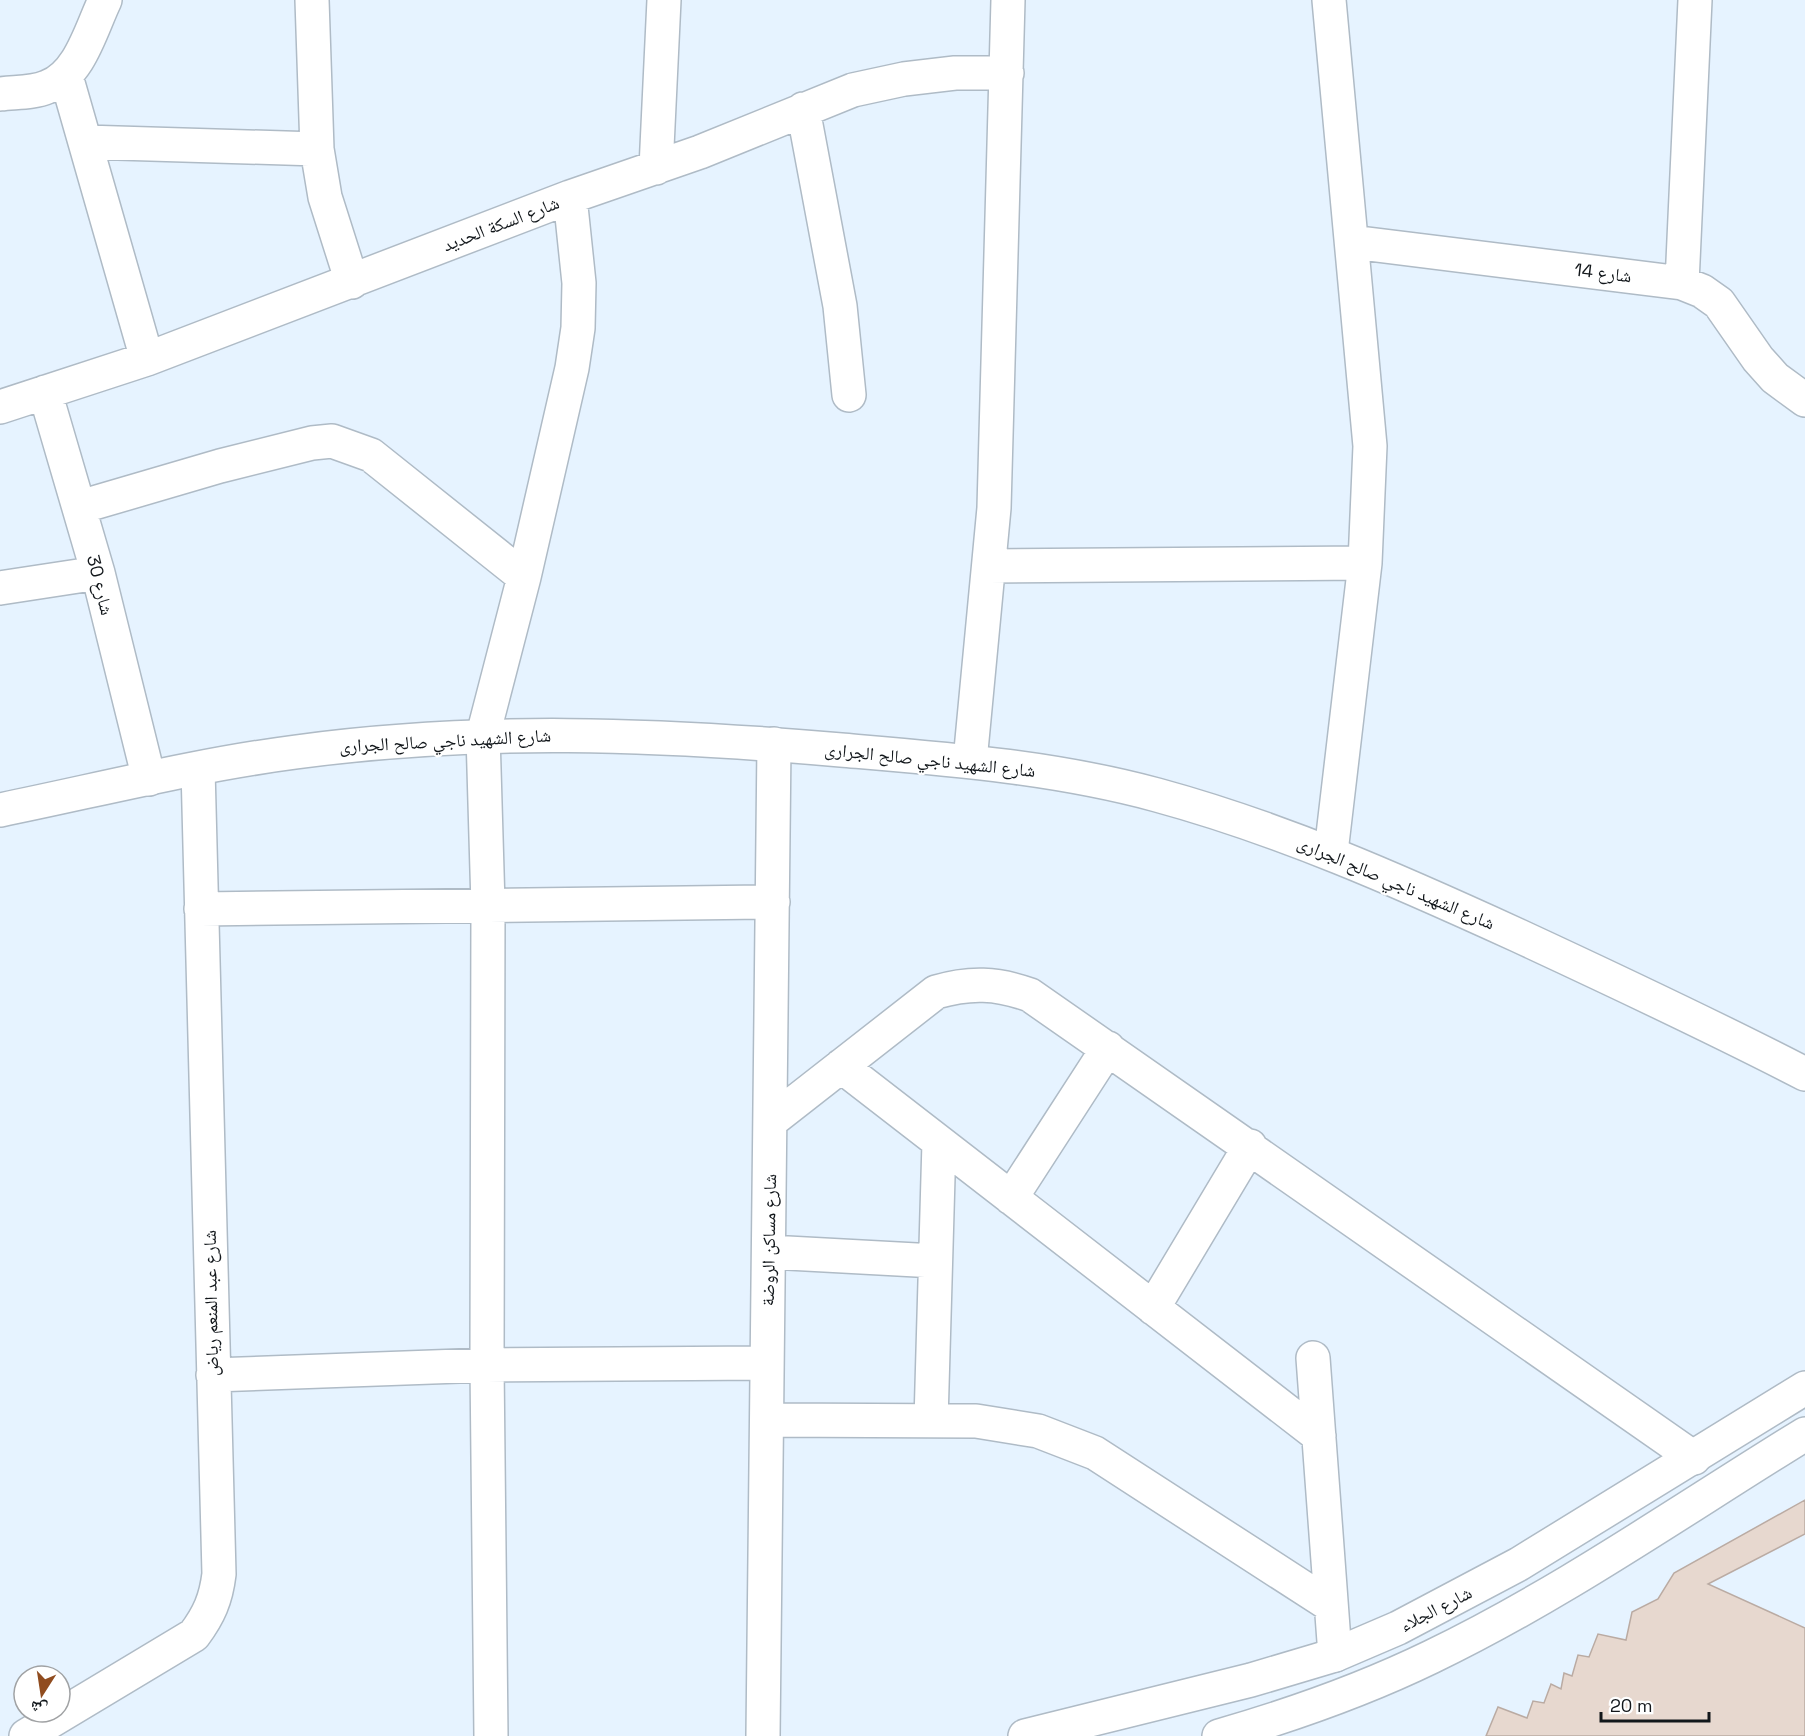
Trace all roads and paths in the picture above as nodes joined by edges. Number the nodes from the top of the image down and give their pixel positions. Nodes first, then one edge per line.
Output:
1 (105, 0) edge
2 (312, 0) edge
3 (664, 0) edge
4 (1008, 0) edge
5 (1329, 0) edge
6 (1695, 0) edge
7 (1007, 73) junction
8 (66, 76) junction
9 (0, 94) edge
10 (804, 109) junction
11 (85, 142) junction
12 (317, 149) junction
13 (657, 168) junction
14 (570, 197) junction
15 (1352, 242) junction
16 (352, 282) junction
17 (1682, 283) junction
18 (147, 358) junction
19 (45, 392) junction
20 (849, 395) dead end
21 (1805, 400) edge
22 (0, 406) edge
23 (80, 507) junction
24 (1365, 563) junction
25 (989, 566) junction
26 (98, 573) junction
27 (524, 577) junction
28 (0, 588) edge
29 (483, 735) junction
30 (774, 744) junction
31 (970, 761) junction
32 (198, 769) junction
33 (149, 779) junction
34 (0, 810) edge
35 (1331, 852) junction
36 (774, 902) junction
37 (488, 905) junction
38 (201, 909) junction
39 (1108, 1048) junction
40 (842, 1066) junction
41 (1805, 1074) edge
42 (771, 1121) junction
43 (939, 1142) junction
44 (1250, 1146) junction
45 (1011, 1198) junction
46 (769, 1252) junction
47 (935, 1261) junction
48 (1153, 1308) junction
49 (1313, 1358) dead end
50 (767, 1363) junction
51 (487, 1365) junction
52 (213, 1375) junction
53 (1805, 1388) edge
54 (767, 1420) junction
55 (931, 1421) junction
56 (1805, 1434) edge
57 (1318, 1436) junction
58 (1694, 1458) junction
59 (1330, 1605) junction
60 (1335, 1655) junction
61 (26, 1736) edge
62 (491, 1736) edge
63 (763, 1736) edge
64 (1026, 1736) edge
65 (1219, 1736) edge

1 - 8 street
2 - 12 street
3 - 13 street
4 - 7 street
5 - 15 street
6 - 17 street
7 - 10 street, شارع السكة الحديد
7 - 25 street
8 - 9 street
8 - 11 street
10 - 13 street, شارع السكة الحديد
10 - 20 street
11 - 12 street
11 - 18 street
12 - 16 street
13 - 14 street, شارع السكة الحديد
14 - 16 street, شارع السكة الحديد
14 - 27 street
15 - 17 street, شارع 14
15 - 24 street
16 - 18 street, شارع السكة الحديد
17 - 21 street, شارع 14
18 - 19 street, شارع السكة الحديد
19 - 22 street, شارع السكة الحديد
19 - 23 street, شارع 30
23 - 26 street, شارع 30
23 - 27 street
24 - 25 street
24 - 35 street
25 - 31 street
26 - 28 street
26 - 33 street, شارع 30
27 - 29 street
29 - 30 street, شارع الشهيد ناجي صالح الجرارى
29 - 32 street, شارع الشهيد ناجي صالح الجرارى
29 - 37 street
30 - 31 street, شارع الشهيد ناجي صالح الجرارى
30 - 36 street, شارع مساكن الروضة
31 - 35 street, شارع الشهيد ناجي صالح الجرارى
32 - 33 street, شارع الشهيد ناجي صالح الجرارى
32 - 38 street, شارع عبد المنعم رياض
33 - 34 street, شارع الشهيد ناجي صالح الجرارى
35 - 41 street, شارع الشهيد ناجي صالح الجرارى
36 - 37 street
36 - 42 street, شارع مساكن الروضة
37 - 38 street
37 - 51 street
38 - 52 street, شارع عبد المنعم رياض
39 - 40 street
39 - 44 street
39 - 45 street
40 - 42 street
40 - 43 street
42 - 46 street, شارع مساكن الروضة
43 - 45 street
43 - 47 street
44 - 48 street
44 - 58 street
45 - 48 street
46 - 47 street
46 - 50 street, شارع مساكن الروضة
47 - 55 street
48 - 57 street
49 - 57 street
50 - 51 street
50 - 54 street, شارع مساكن الروضة
51 - 52 street
51 - 62 street
52 - 61 street, شارع عبد المنعم رياض
53 - 58 street, شارع الجلاء
54 - 55 street
54 - 63 street, شارع مساكن الروضة
55 - 59 street
56 - 65 street
57 - 59 street
58 - 60 street, شارع الجلاء
59 - 60 street
60 - 64 street, شارع الجلاء

